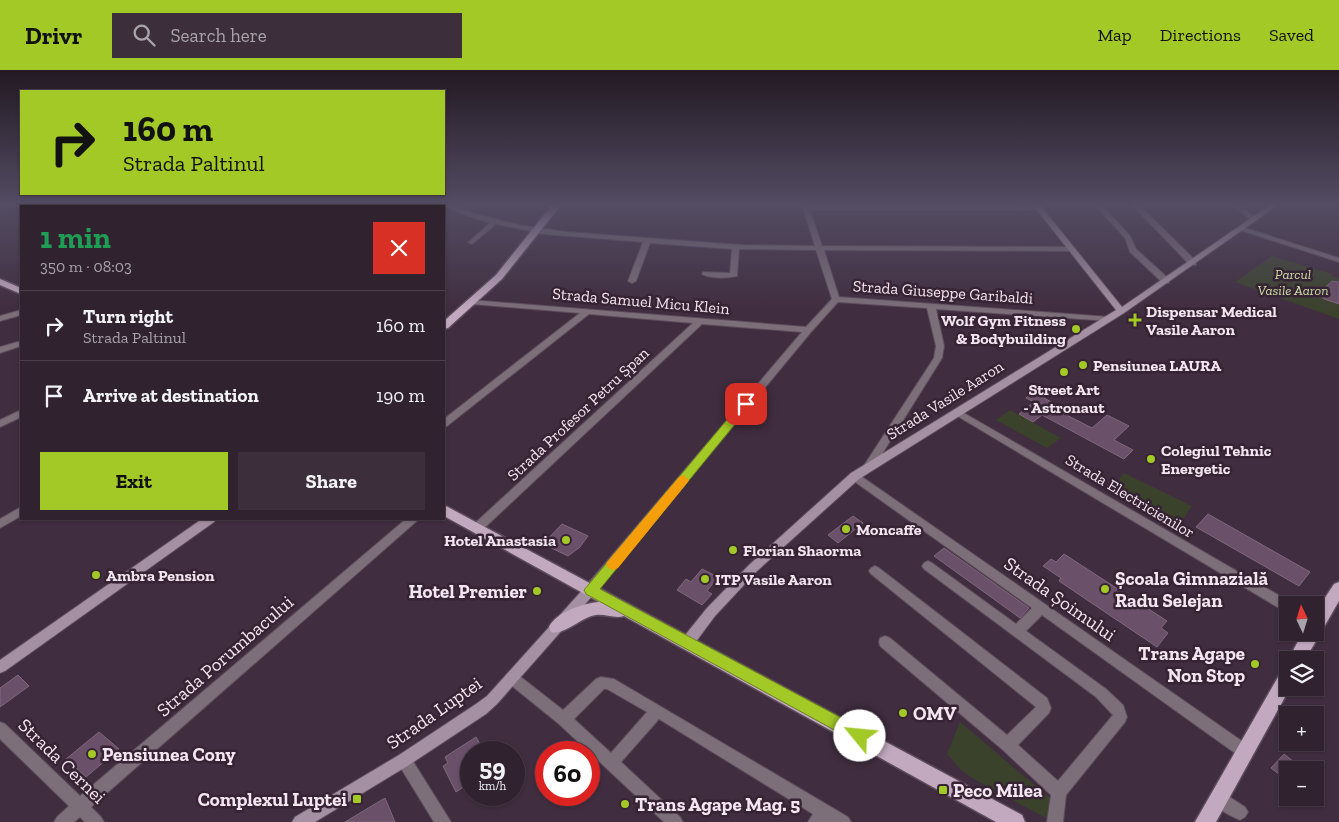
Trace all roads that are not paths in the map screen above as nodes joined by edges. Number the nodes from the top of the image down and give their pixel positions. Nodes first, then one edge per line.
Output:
1 (529, 240) edge
2 (647, 240) edge
3 (648, 240) edge
4 (816, 240) edge
5 (1065, 240) edge
6 (1129, 240) edge
7 (1170, 240) edge
8 (1225, 240) edge
9 (1279, 240) edge
10 (736, 246) junction
11 (819, 248) junction
12 (1072, 249) junction
13 (1339, 260) edge
14 (1193, 263) junction
15 (706, 274) dead end
16 (632, 281) dead end
17 (0, 282) edge
18 (1166, 282) junction
19 (20, 291) edge
20 (836, 299) junction
21 (471, 302) junction
22 (931, 306) junction
23 (1121, 311) junction
24 (20, 312) edge
25 (587, 312) junction
26 (0, 319) edge
27 (1108, 319) junction
28 (700, 321) junction
29 (445, 325) edge
30 (808, 330) junction
31 (20, 343) edge
32 (0, 350) edge
33 (957, 412) junction
34 (20, 414) edge
35 (445, 423) edge
36 (0, 424) edge
37 (868, 467) junction
38 (855, 476) junction
39 (445, 511) edge
40 (20, 512) edge
41 (209, 520) edge
42 (412, 520) edge
43 (0, 524) edge
44 (477, 528) junction
45 (928, 566) dead end
46 (875, 571) dead end
47 (1339, 588) edge
48 (590, 590) junction
49 (1279, 602) edge
50 (1041, 608) junction
51 (1324, 612) edge
52 (637, 616) junction
53 (557, 627) junction
54 (1016, 632) junction
55 (885, 642) dead end
56 (687, 643) junction
57 (0, 667) edge
58 (512, 678) junction
59 (1279, 691) edge
60 (658, 711) junction
61 (564, 720) junction
62 (0, 729) edge
63 (1008, 745) junction
64 (1244, 751) junction
65 (404, 760) junction
66 (611, 762) junction
67 (1060, 792) junction
68 (1219, 798) junction
69 (79, 807) junction
70 (1240, 812) dead end
71 (820, 817) edge
72 (1012, 821) edge
73 (62, 822) edge
74 (96, 822) edge
75 (300, 822) edge
76 (443, 822) edge
77 (675, 822) edge
78 (844, 822) edge
79 (1055, 822) edge
80 (1205, 822) edge

1 - 21 main road
2 - 16 street
3 - 10 street
4 - 11 street
5 - 12 street
6 - 18 street
7 - 14 street
8 - 14 street, Strada Vasile Aaron
9 - 13 street
10 - 11 street
10 - 15 street
11 - 12 street
11 - 20 street
12 - 23 street
14 - 18 street, Strada Vasile Aaron
17 - 19 main road
18 - 23 street, Strada Vasile Aaron
20 - 22 street, Strada Giuseppe Garibaldi
20 - 30 street
21 - 25 street, Strada Samuel Micu Klein
21 - 29 main road
22 - 27 street, Strada Giuseppe Garibaldi
22 - 37 street
23 - 27 street, Strada Vasile Aaron
24 - 26 street
25 - 28 street, Strada Samuel Micu Klein
25 - 35 street
27 - 33 street, Strada Vasile Aaron
28 - 30 street, Strada Samuel Micu Klein
28 - 44 street, Strada Profesor Petru Șpan
30 - 48 street
31 - 32 street
33 - 37 street, Strada Vasile Aaron
33 - 49 street, Strada Electricienilor
34 - 36 street
37 - 38 street, Strada Vasile Aaron
38 - 50 street, Strada Șoimului
38 - 56 street, Strada Vasile Aaron
39 - 44 main road
40 - 43 street
41 - 57 street
42 - 69 street, Strada Porumbacului
44 - 48 main road
45 - 54 street
46 - 63 street
47 - 51 main road
48 - 52 main road
48 - 53 street, Strada Luptei
50 - 54 street
50 - 64 street, Strada Șoimului
52 - 53 main road
52 - 56 main road
53 - 58 street, Strada Luptei
54 - 67 street
55 - 63 street
56 - 72 main road
58 - 61 street
58 - 65 street, Strada Luptei
59 - 64 main road
60 - 61 street
60 - 66 street
60 - 71 street
61 - 66 street
62 - 69 street, Strada Cernei
63 - 67 street
64 - 68 main road
65 - 75 street, Strada Luptei
65 - 76 street
66 - 77 street
67 - 79 street
68 - 70 street
68 - 80 main road
69 - 73 street, Strada Porumbacului
69 - 74 street, Strada Cernei
71 - 78 street

